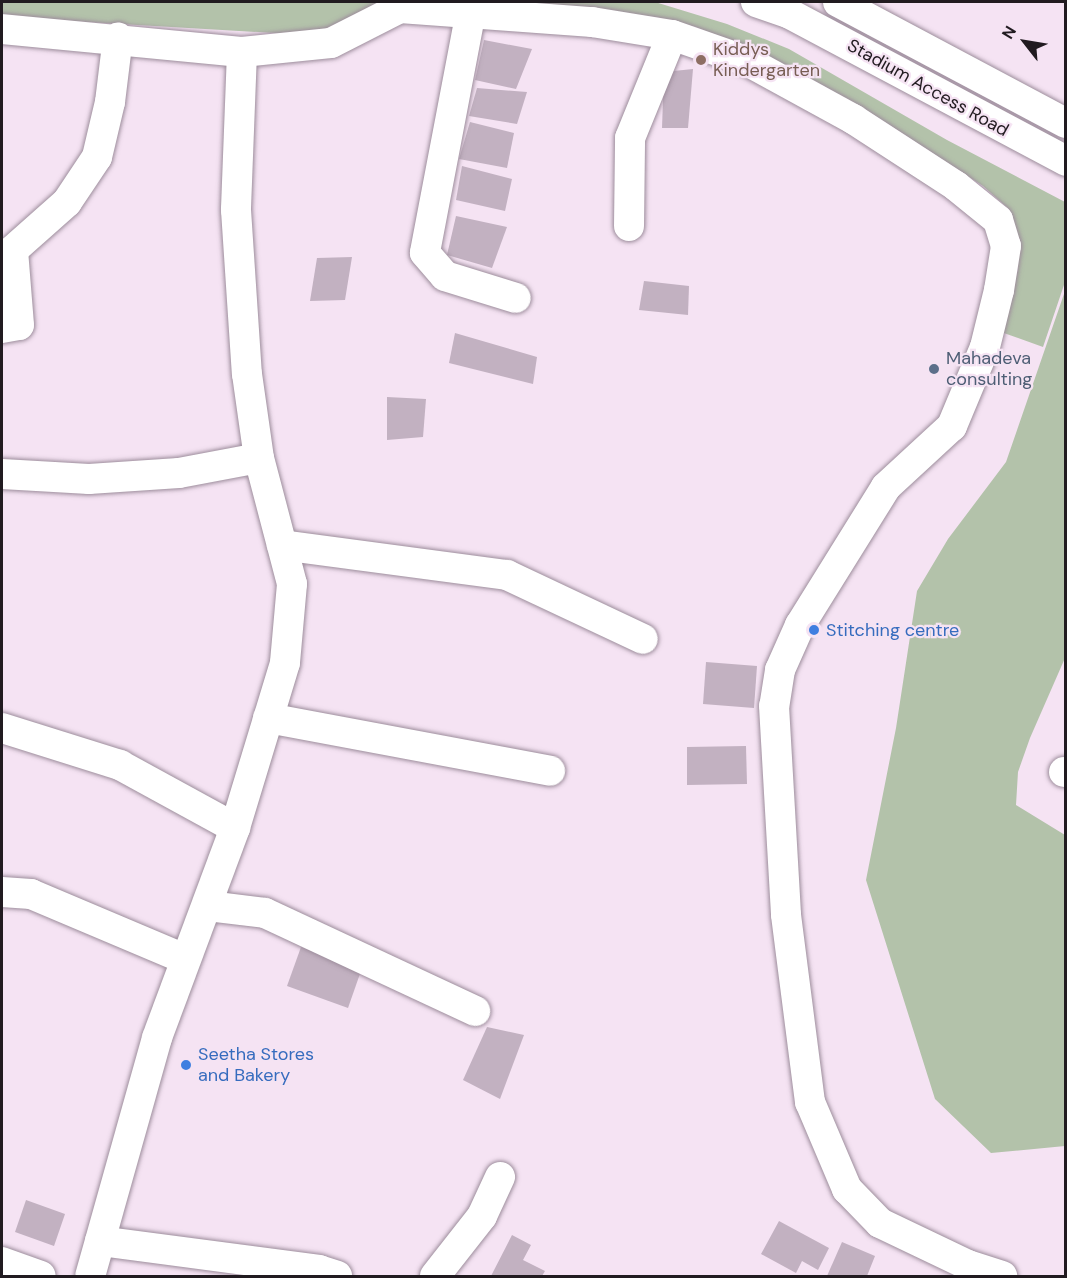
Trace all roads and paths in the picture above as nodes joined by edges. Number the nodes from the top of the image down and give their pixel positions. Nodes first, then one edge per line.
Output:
1 (756, 2) edge
2 (838, 2) edge
3 (471, 11) junction
4 (2, 29) edge
5 (672, 35) junction
6 (118, 38) junction
7 (242, 51) junction
8 (1065, 123) edge
9 (1065, 161) edge
10 (628, 226) dead end
11 (516, 298) dead end
12 (2, 328) edge
13 (259, 458) junction
14 (2, 474) edge
15 (282, 545) junction
16 (643, 639) dead end
17 (268, 718) junction
18 (2, 728) edge
19 (550, 771) dead end
20 (235, 828) junction
21 (2, 892) edge
22 (208, 906) junction
23 (185, 959) junction
24 (475, 1011) dead end
25 (500, 1177) dead end
26 (100, 1241) junction
27 (2, 1262) edge
28 (41, 1276) edge
29 (90, 1276) edge
30 (337, 1276) edge
31 (435, 1276) edge
32 (1002, 1276) edge

1 - 9 street, Stadium Access Road
2 - 8 street, Stadium Access Road
3 - 5 street
3 - 7 street
3 - 11 street
4 - 6 street
5 - 10 street
5 - 32 street
6 - 7 street
6 - 12 street
7 - 13 street
13 - 14 street
13 - 15 street
15 - 16 street
15 - 17 street
17 - 19 street
17 - 20 street
18 - 20 street
20 - 22 street
21 - 23 street
22 - 23 street
22 - 24 street
23 - 26 street
25 - 31 street
26 - 29 street
26 - 30 street
27 - 28 street

